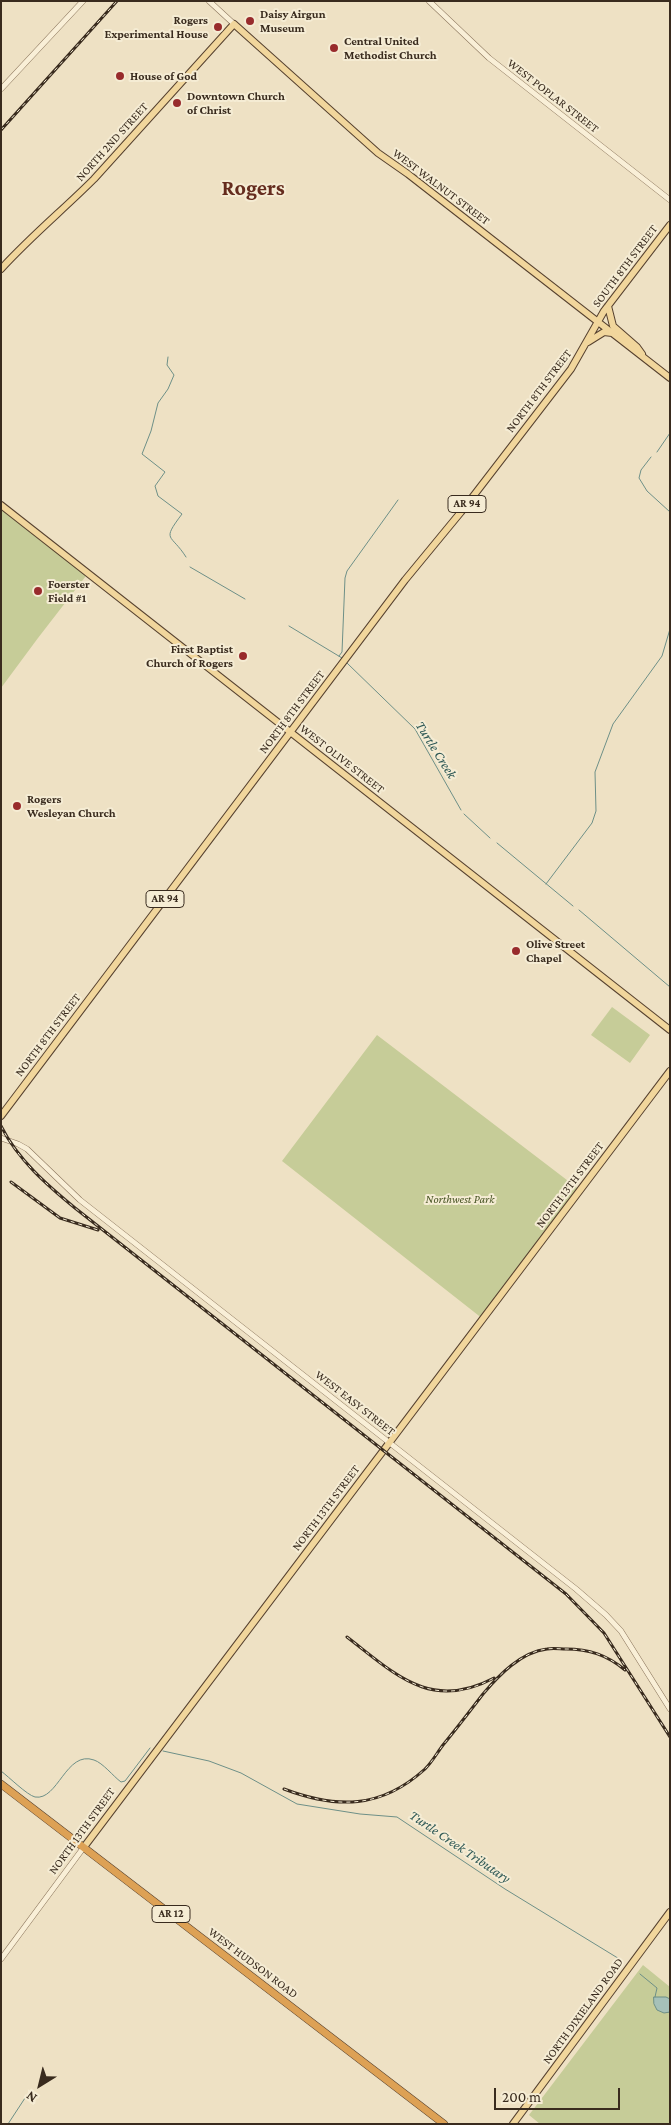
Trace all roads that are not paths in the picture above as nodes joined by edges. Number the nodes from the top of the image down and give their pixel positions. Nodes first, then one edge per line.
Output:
1 (83, 1) edge
2 (209, 1) edge
3 (429, 1) edge
4 (234, 24) junction
5 (1, 90) edge
6 (670, 200) edge
7 (670, 225) edge
8 (1, 269) edge
9 (608, 306) junction
10 (598, 321) junction
11 (613, 333) junction
12 (586, 342) junction
13 (646, 359) junction
14 (670, 378) edge
15 (1, 505) edge
16 (290, 732) junction
17 (670, 1030) edge
18 (670, 1071) edge
19 (1, 1116) edge
20 (1, 1138) edge
21 (390, 1443) junction
22 (670, 1709) edge
23 (1, 1784) edge
24 (84, 1848) junction
25 (670, 1912) edge
26 (1, 1959) edge
27 (444, 2124) edge
28 (513, 2124) edge

1 - 5 street
2 - 4 street, WEST WALNUT STREET
3 - 6 street, WEST POPLAR STREET
4 - 8 main road, NORTH 2ND STREET
4 - 10 main road, WEST WALNUT STREET
7 - 9 main road, SOUTH 8TH STREET
9 - 10 main road, SOUTH 8TH STREET
9 - 13 main road
10 - 11 main road, WEST WALNUT STREET
10 - 12 main road, NORTH 8TH STREET / AR 94
11 - 12 main road
11 - 13 main road, WEST WALNUT STREET
12 - 16 main road, NORTH 8TH STREET / AR 94
13 - 14 main road, WEST WALNUT STREET
15 - 16 main road, WEST OLIVE STREET
16 - 17 main road, WEST OLIVE STREET
16 - 19 main road, NORTH 8TH STREET / AR 94
18 - 21 main road, NORTH 13TH STREET
20 - 21 street, WEST EASY STREET
21 - 22 street, WEST EASY STREET
21 - 24 main road, NORTH 13TH STREET
23 - 24 highway, WEST HUDSON ROAD / AR 12
24 - 26 street, NORTH 13TH STREET
24 - 27 highway, WEST HUDSON ROAD / AR 12
25 - 28 main road, NORTH DIXIELAND ROAD

